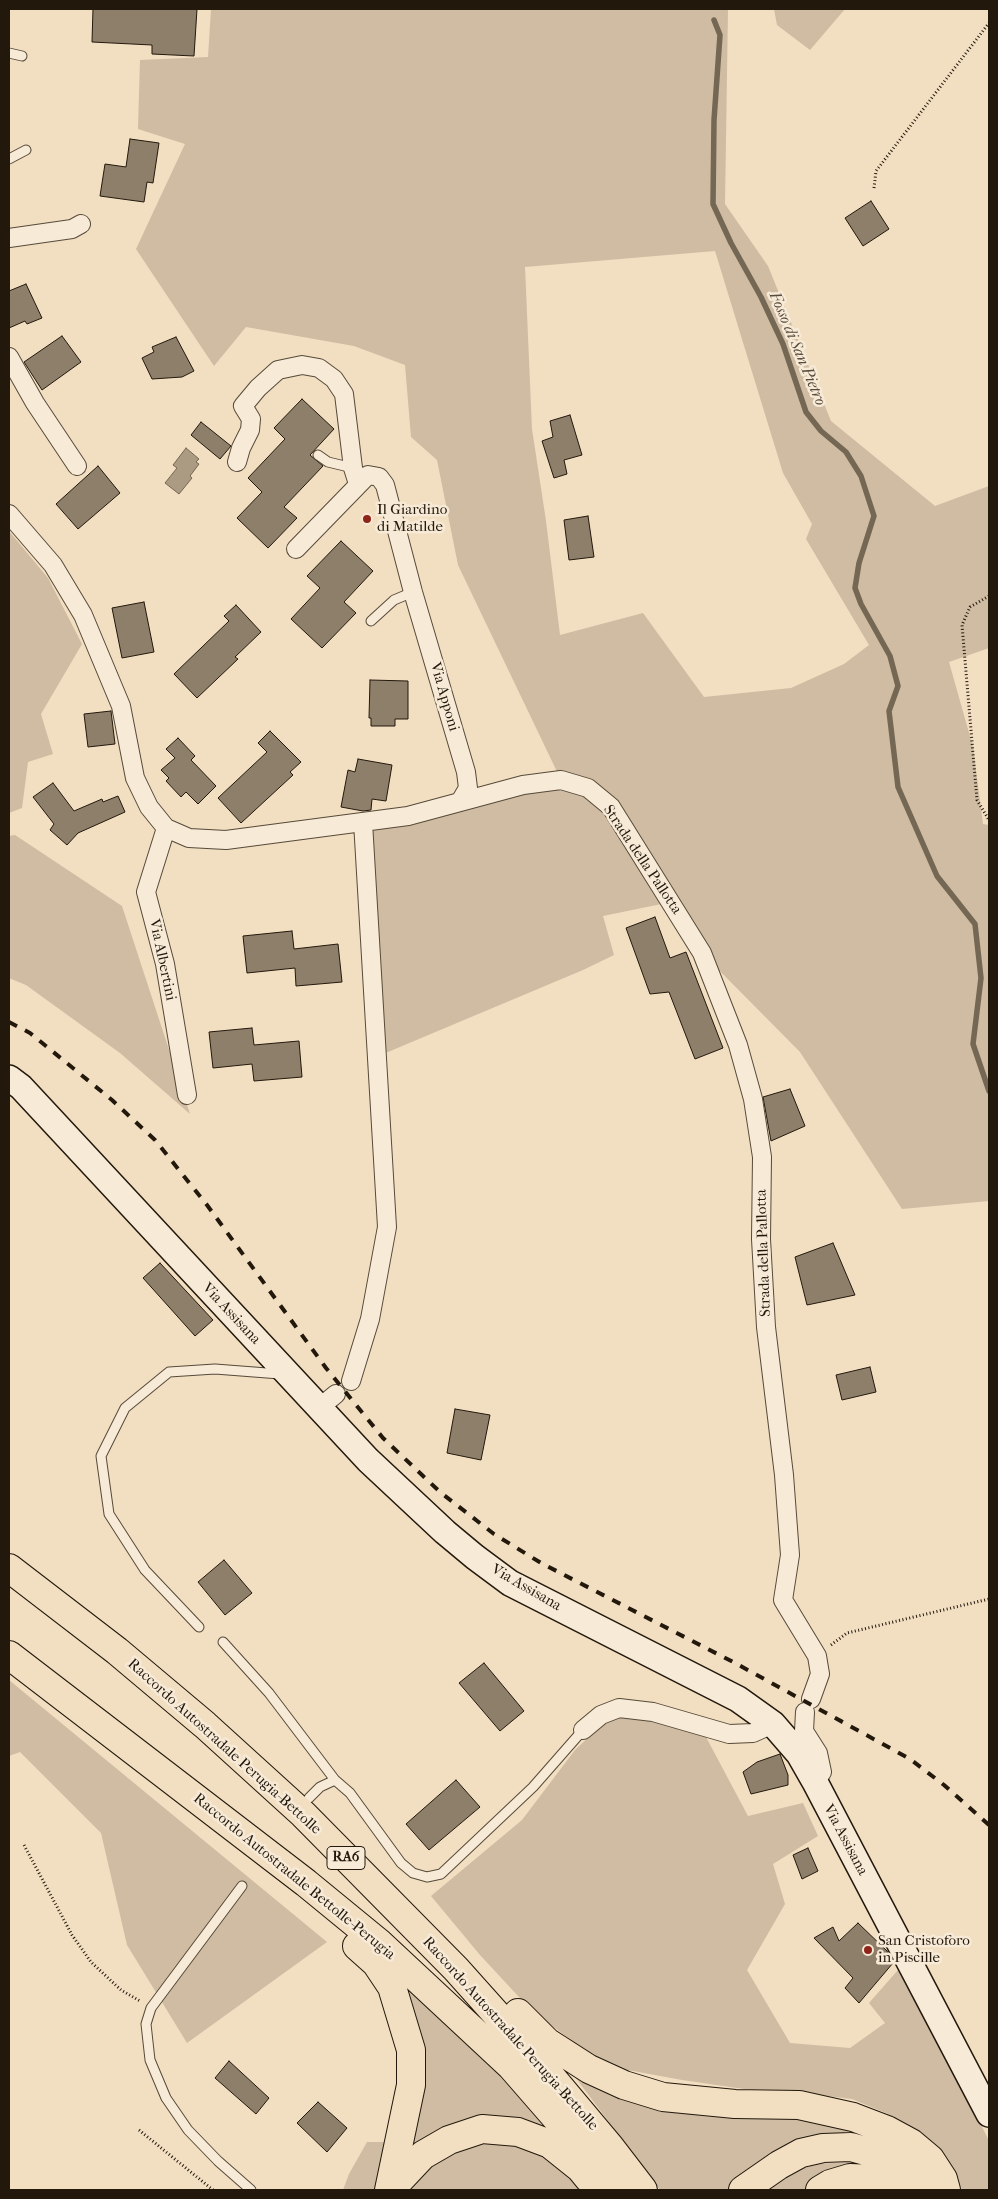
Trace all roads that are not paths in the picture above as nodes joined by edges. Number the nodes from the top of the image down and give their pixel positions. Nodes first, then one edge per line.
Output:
1 (9, 53) edge
2 (22, 56) dead end
3 (26, 150) dead end
4 (9, 159) edge
5 (81, 224) dead end
6 (9, 238) edge
7 (9, 357) edge
8 (318, 455) dead end
9 (237, 462) dead end
10 (77, 466) dead end
11 (356, 476) junction
12 (9, 514) edge
13 (296, 549) dead end
14 (413, 592) junction
15 (371, 621) dead end
16 (461, 800) junction
17 (363, 822) junction
18 (166, 828) junction
19 (9, 1078) edge
20 (188, 1094) dead end
21 (288, 1375) junction
22 (350, 1381) dead end
23 (9, 1568) edge
24 (199, 1627) dead end
25 (223, 1642) dead end
26 (9, 1655) edge
27 (72, 1704) junction
28 (773, 1724) junction
29 (583, 1730) joint
30 (335, 1780) junction
31 (815, 1782) junction
32 (306, 1806) junction
33 (242, 1886) dead end
34 (989, 2114) edge
35 (251, 2190) edge
36 (389, 2190) edge
37 (599, 2190) edge
38 (615, 2190) edge
39 (643, 2190) edge
40 (743, 2190) edge
41 (820, 2190) edge
42 (911, 2190) edge
43 (929, 2190) edge
44 (946, 2190) edge

1 - 2 lane
3 - 4 lane
5 - 6 street
7 - 10 street
8 - 11 lane
9 - 11 street
11 - 13 street, Via Apponi
11 - 14 street, Via Apponi
12 - 18 street, Strada della Pallotta
14 - 15 lane
14 - 16 street, Via Apponi
16 - 17 street, Strada della Pallotta
16 - 31 street, Strada della Pallotta
17 - 18 street, Strada della Pallotta
17 - 22 street
18 - 20 street, Via Albertini
19 - 21 main road, Via Assisana
21 - 24 lane
21 - 28 main road, Via Assisana
23 - 32 highway, Raccordo Autostradale Perugia-Bettolle / RA6
25 - 30 lane
26 - 27 highway, Raccordo Autostradale Bettolle-Perugia
27 - 36 highway
27 - 38 highway, Raccordo Autostradale Bettolle-Perugia
28 - 29 street
28 - 31 main road, Via Assisana
29 - 30 lane
30 - 32 lane
31 - 34 main road, Via Assisana
32 - 39 highway, Raccordo Autostradale Perugia-Bettolle / RA6
32 - 44 highway
33 - 35 lane
36 - 37 highway
40 - 43 highway
41 - 42 highway

